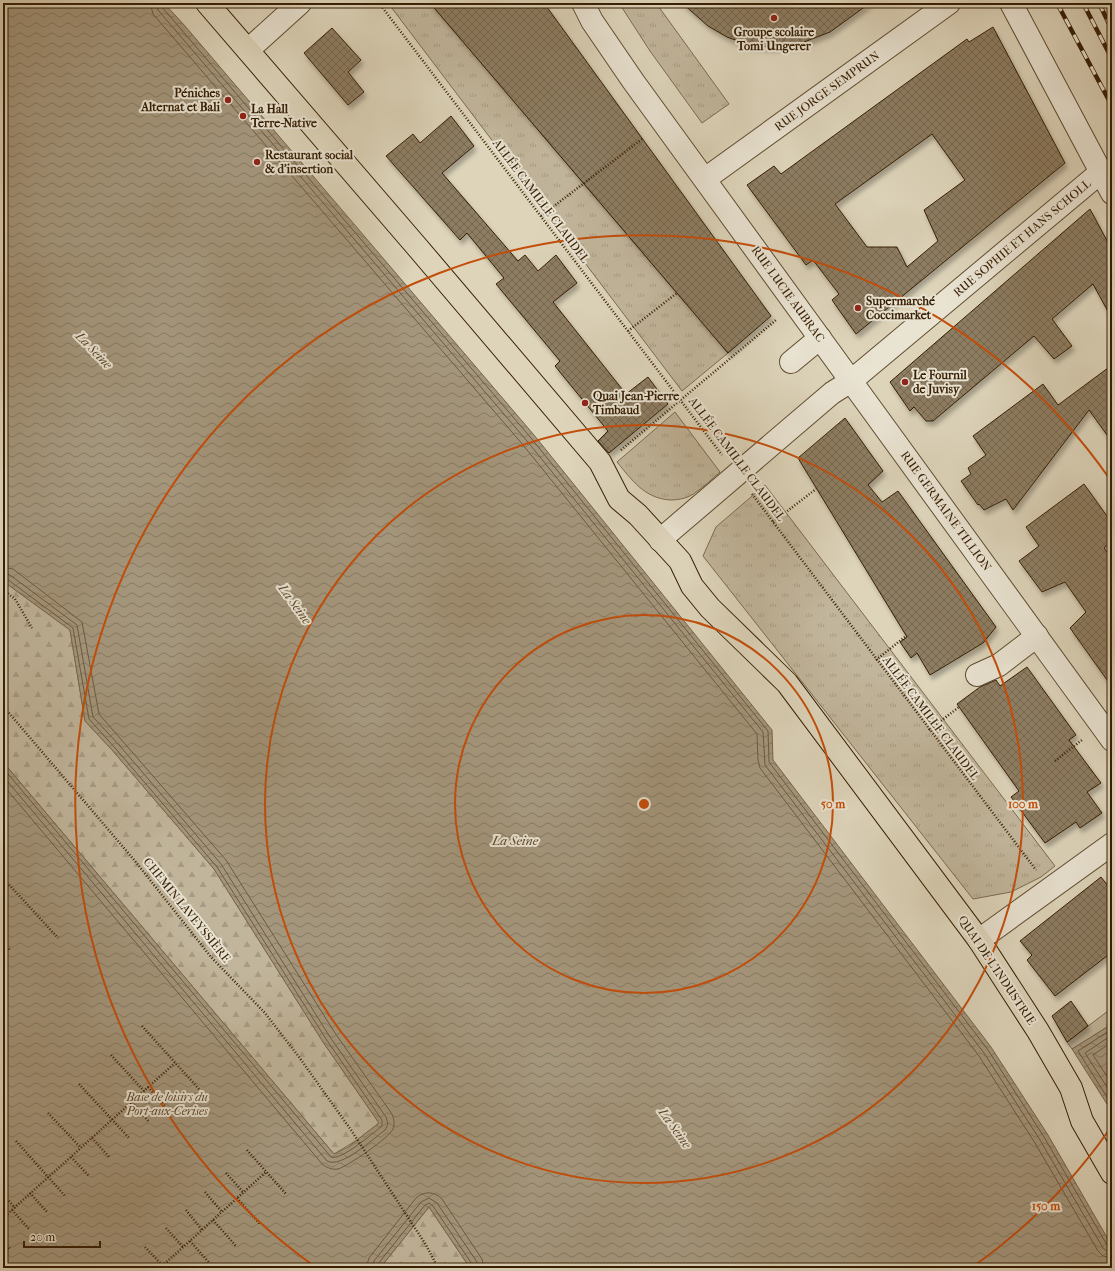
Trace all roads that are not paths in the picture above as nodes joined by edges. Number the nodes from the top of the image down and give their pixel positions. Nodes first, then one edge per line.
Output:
1 (207, 3) edge
2 (300, 3) edge
3 (583, 3) edge
4 (949, 3) edge
5 (1011, 3) edge
6 (248, 50) junction
7 (1100, 172) junction
8 (705, 179) junction
9 (1112, 193) edge
10 (820, 338) junction
11 (791, 362) dead end
12 (850, 381) junction
13 (660, 540) junction
14 (1039, 639) junction
15 (977, 675) dead end
16 (1106, 732) edge
17 (1112, 844) edge
18 (979, 940) junction
19 (1112, 1173) edge

1 - 6 main road
2 - 6 street
3 - 8 street, RUE LUCIE AUBRAC
4 - 8 street, RUE JORGE SEMPRUN
5 - 7 street
6 - 13 main road
7 - 9 street
7 - 12 street, RUE SOPHIE ET HANS SCHOLL
8 - 10 street, RUE LUCIE AUBRAC
10 - 11 street
10 - 12 street, RUE LUCIE AUBRAC
12 - 13 street
12 - 14 street, RUE GERMAINE TILLION
13 - 18 main road, QUAI DE L'INDUSTRIE
14 - 15 street
14 - 16 street, RUE GERMAINE TILLION
17 - 18 street
18 - 19 main road, QUAI DE L'INDUSTRIE

